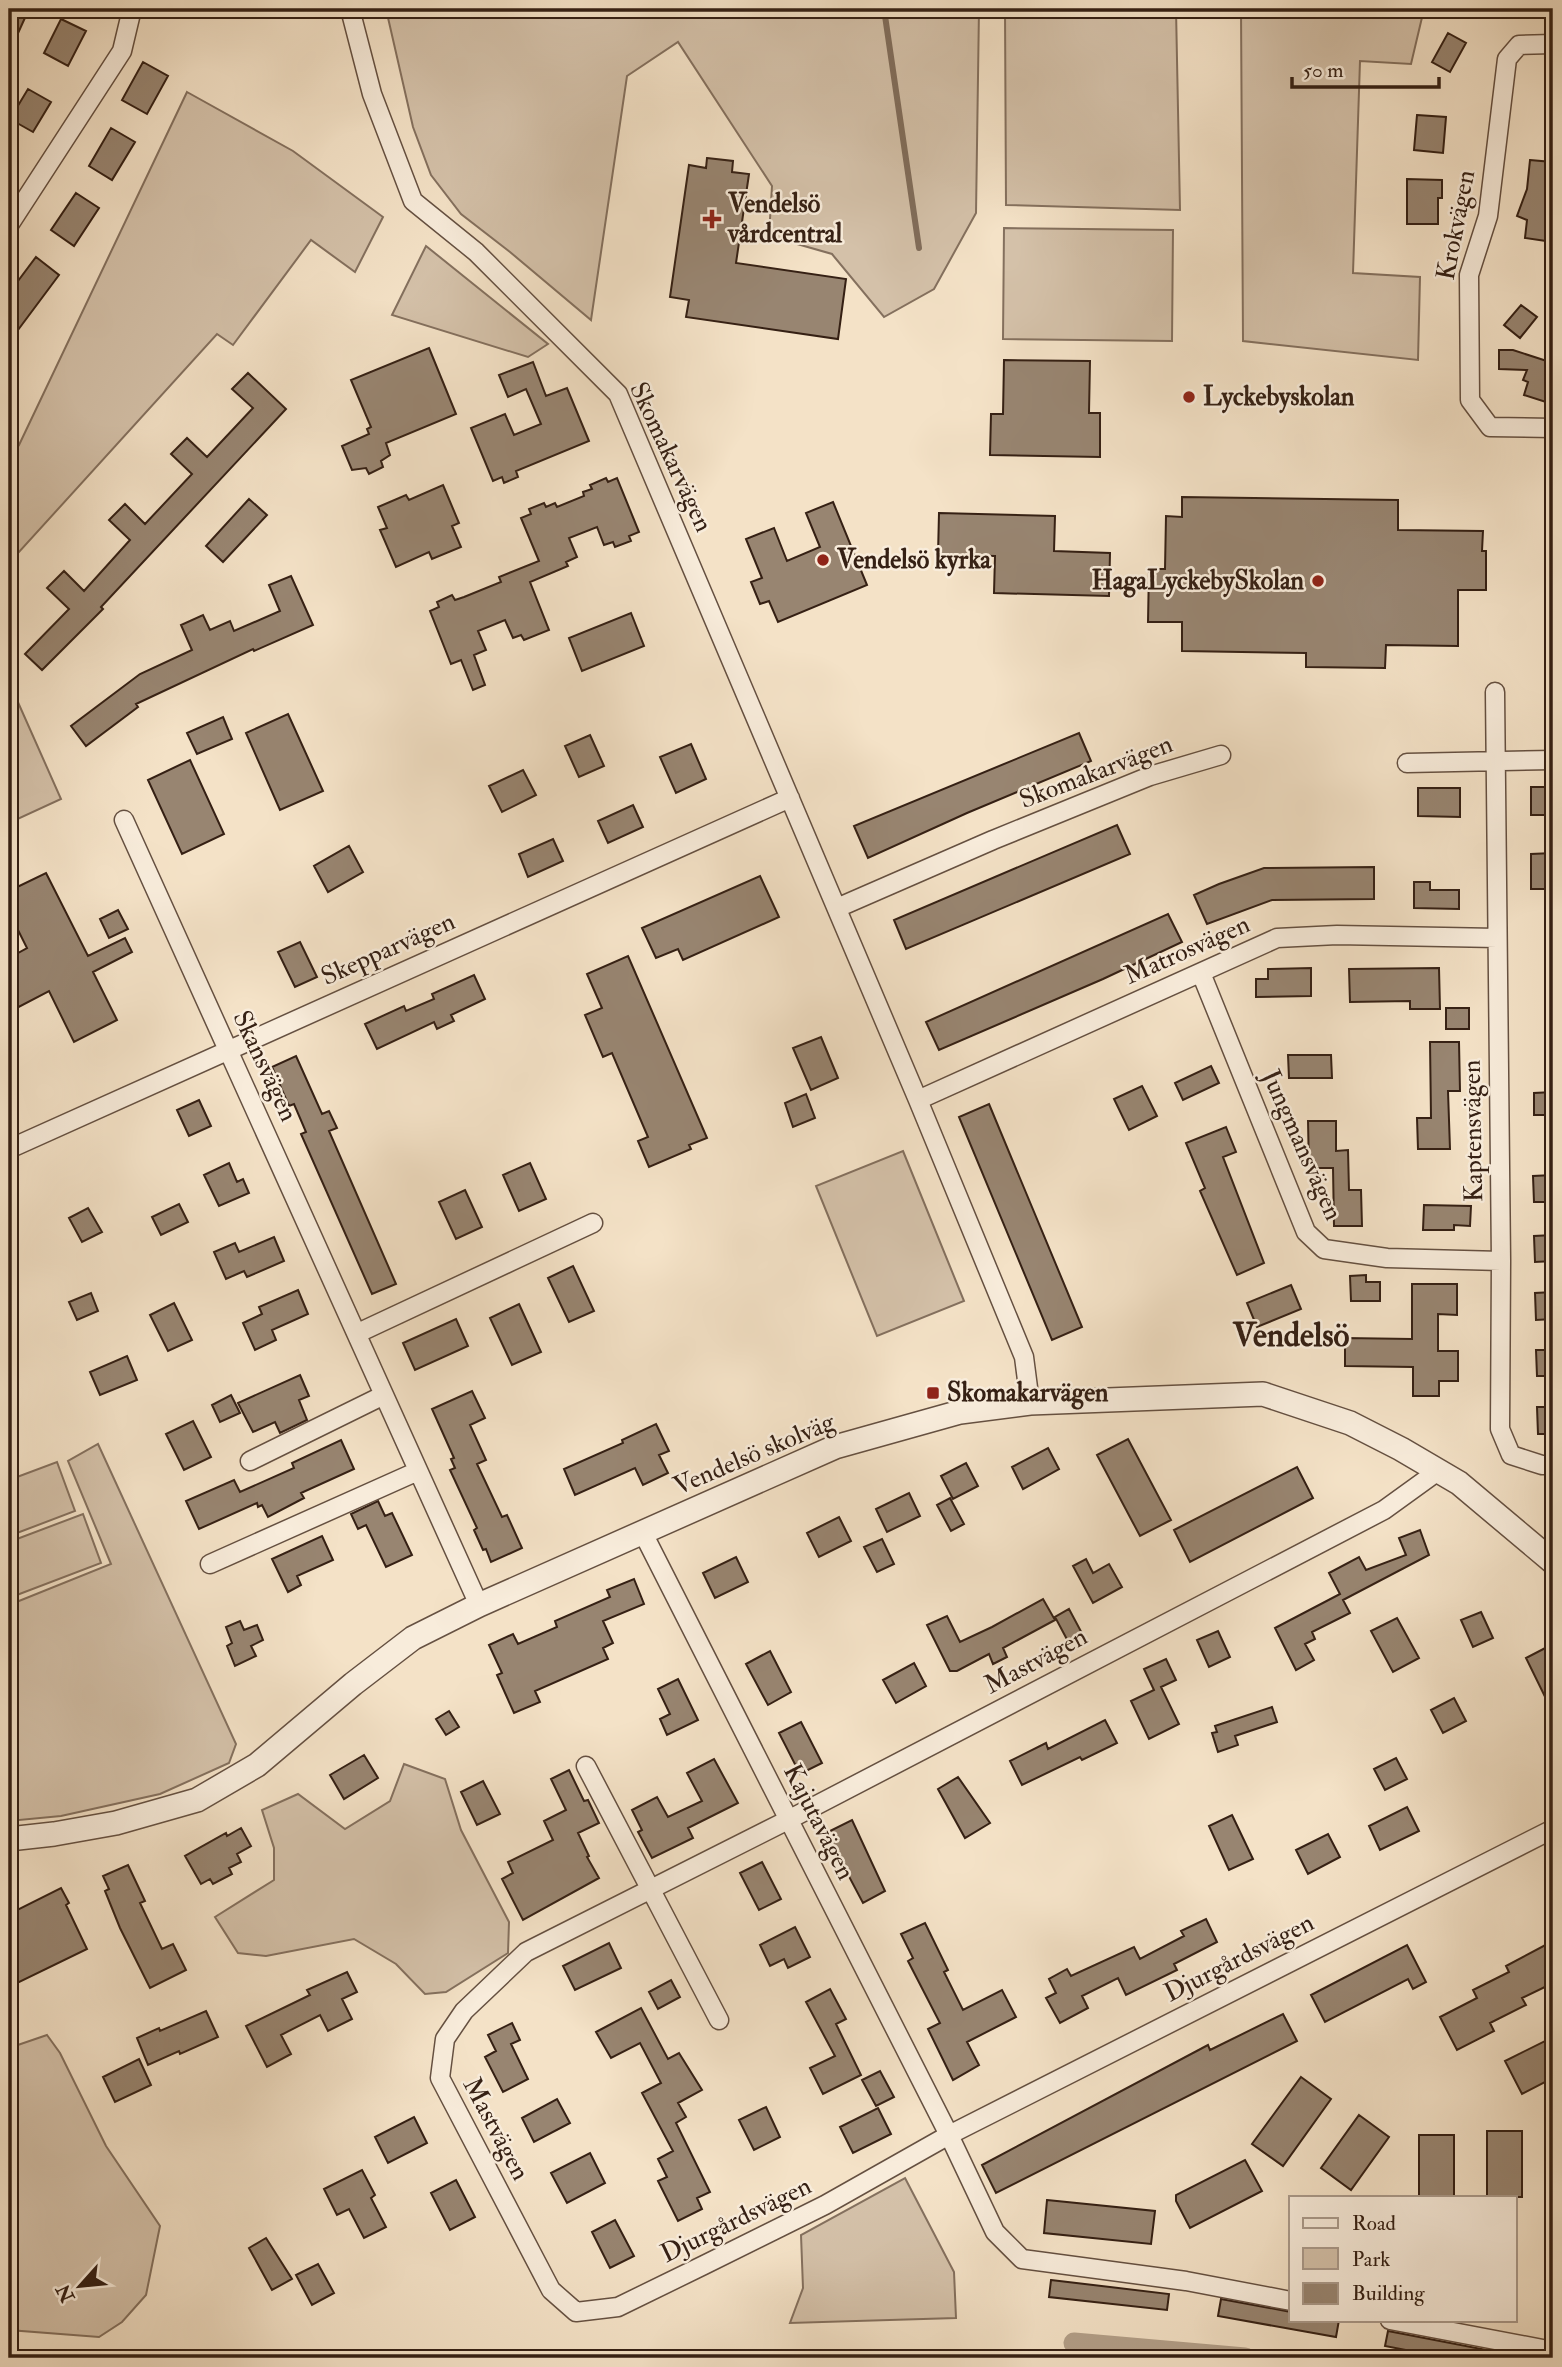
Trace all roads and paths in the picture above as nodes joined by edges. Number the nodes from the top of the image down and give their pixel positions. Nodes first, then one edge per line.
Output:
1 (132, 9) edge
2 (350, 9) edge
3 (1553, 44) edge
4 (9, 225) edge
5 (1553, 428) edge
6 (1495, 692) dead end
7 (1222, 755) dead end
8 (1496, 760) junction
9 (1553, 760) edge
10 (1407, 763) dead end
11 (790, 798) junction
12 (124, 820) dead end
13 (837, 908) junction
14 (1497, 938) junction
15 (1201, 974) junction
16 (229, 1049) junction
17 (918, 1100) junction
18 (9, 1149) edge
19 (593, 1223) dead end
20 (1501, 1261) junction
21 (358, 1333) junction
22 (384, 1395) junction
23 (1030, 1403) junction
24 (250, 1461) dead end
25 (1553, 1465) edge
26 (418, 1471) junction
27 (1438, 1471) junction
28 (647, 1541) junction
29 (1553, 1562) edge
30 (210, 1564) dead end
31 (479, 1605) junction
32 (586, 1766) dead end
33 (788, 1820) junction
34 (1553, 1829) edge
35 (9, 1839) edge
36 (651, 1888) junction
37 (719, 2020) dead end
38 (949, 2135) junction
39 (1289, 2301) edge
40 (618, 2307) joint
41 (1401, 2322) edge
42 (1553, 2350) edge

1 - 4 street
2 - 11 street, Skomakarvägen
3 - 5 street, Krokvägen
6 - 8 street, Kaptensvägen
7 - 13 street, Skomakarvägen
8 - 9 street
8 - 10 street
8 - 14 street, Kaptensvägen
11 - 13 street, Skomakarvägen
11 - 16 street, Skepparvägen
12 - 16 street, Skansvägen
13 - 17 street, Skomakarvägen
14 - 15 street, Matrosvägen
14 - 20 street, Kaptensvägen
15 - 17 street, Matrosvägen
15 - 20 street, Jungmansvägen
16 - 18 street, Skepparvägen
16 - 21 street, Skansvägen
17 - 23 street, Skomakarvägen
19 - 21 street
20 - 25 street, Kaptensvägen
21 - 22 street, Skansvägen
22 - 24 street
22 - 26 street, Skansvägen
23 - 27 street, Vendelsö skolväg
23 - 28 street, Vendelsö skolväg
26 - 30 street
26 - 31 street, Skansvägen
27 - 29 street, Vendelsö skolväg
27 - 33 street, Mastvägen
28 - 31 street, Vendelsö skolväg
28 - 33 street, Kajutavägen
31 - 35 street, Vendelsö skolväg
32 - 36 street
33 - 36 street, Mastvägen
33 - 38 street, Kajutavägen
34 - 38 street, Djurgårdsvägen
36 - 37 street
36 - 40 street, Mastvägen
38 - 39 street
38 - 40 street, Djurgårdsvägen
41 - 42 street

